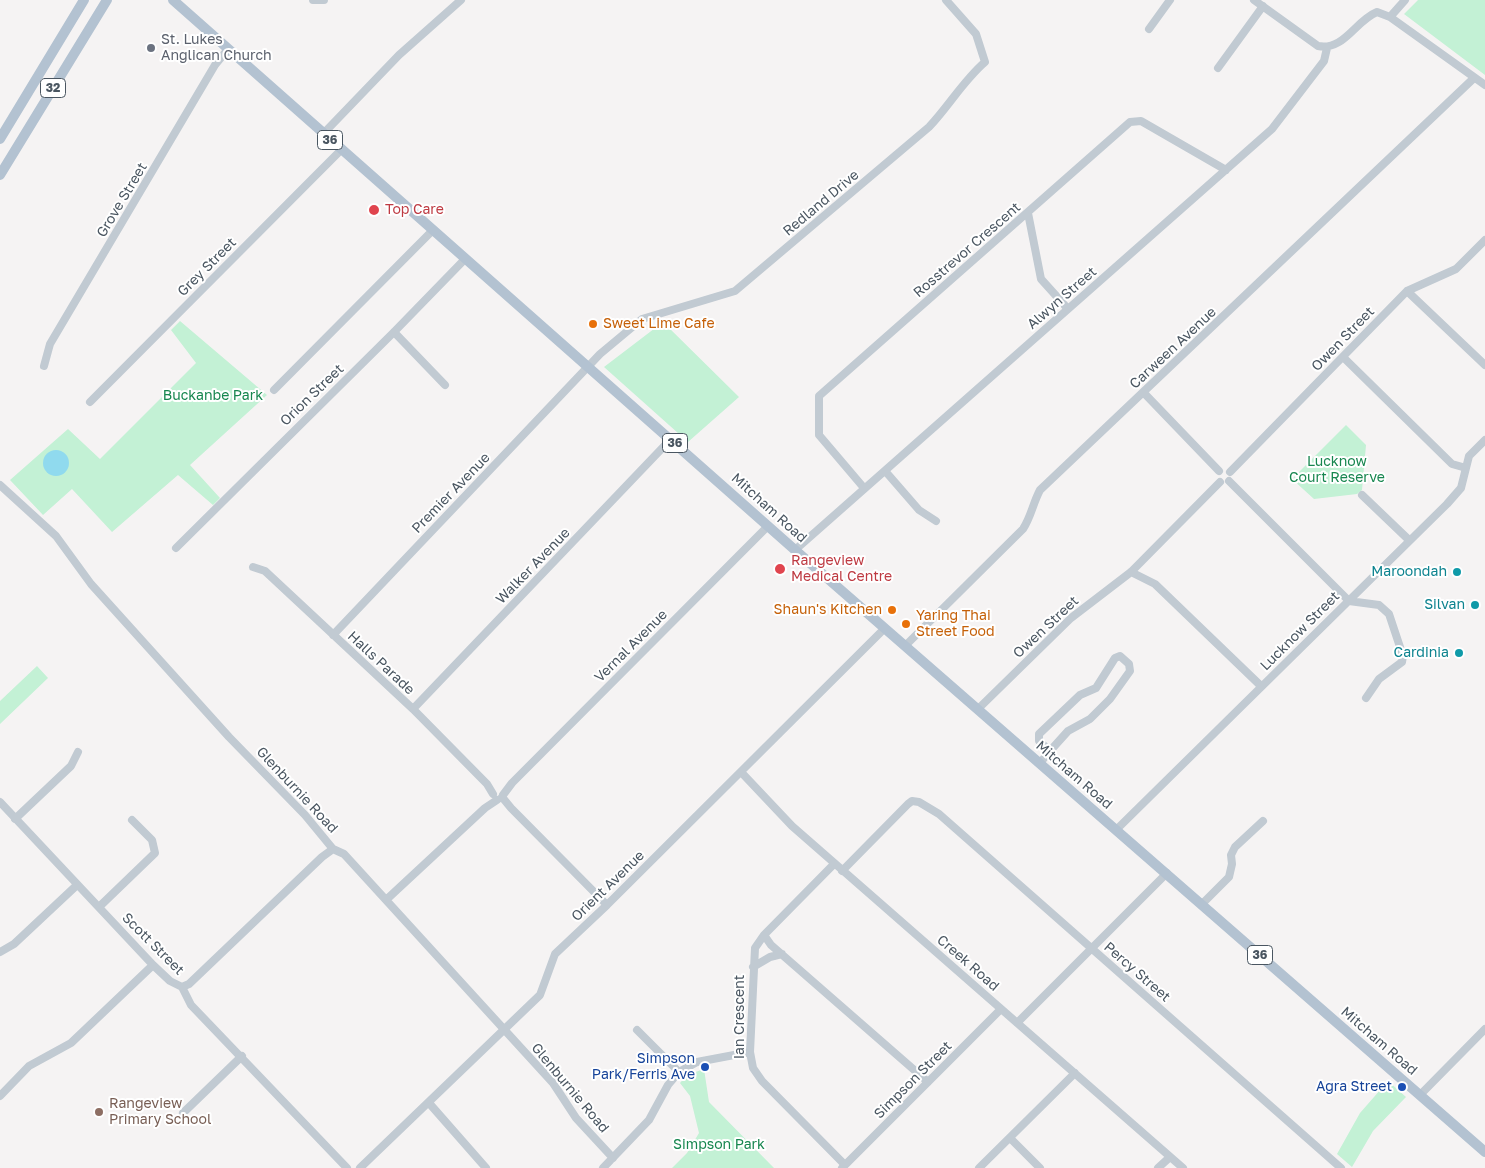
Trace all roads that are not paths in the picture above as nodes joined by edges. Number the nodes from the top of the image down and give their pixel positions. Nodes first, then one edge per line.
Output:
1 (107, 0) edge
2 (173, 0) edge
3 (313, 0) edge
4 (324, 0) edge
5 (461, 0) edge
6 (946, 0) edge
7 (1170, 0) edge
8 (1254, 0) edge
9 (1405, 0) edge
10 (80, 3) edge
11 (1263, 6) junction
12 (1390, 17) junction
13 (1149, 29) dead end
14 (1327, 48) junction
15 (228, 49) junction
16 (1218, 68) dead end
17 (1474, 78) junction
18 (1485, 85) edge
19 (323, 134) junction
20 (0, 139) edge
21 (341, 150) junction
22 (1226, 170) junction
23 (0, 175) edge
24 (1028, 214) junction
25 (432, 231) junction
26 (1485, 240) edge
27 (465, 259) junction
28 (1407, 291) junction
29 (1068, 309) junction
30 (394, 332) junction
31 (1343, 357) junction
32 (1485, 365) edge
33 (44, 366) dead end
34 (588, 367) junction
35 (445, 384) dead end
36 (274, 390) dead end
37 (1144, 393) junction
38 (90, 402) dead end
39 (670, 440) junction
40 (1485, 440) edge
41 (1466, 468) junction
42 (1219, 471) junction
43 (886, 472) junction
44 (1230, 472) junction
45 (1229, 481) junction
46 (1220, 482) junction
47 (0, 485) edge
48 (864, 488) junction
49 (1362, 494) dead end
50 (936, 522) dead end
51 (768, 526) junction
52 (1409, 540) junction
53 (176, 548) dead end
54 (795, 550) junction
55 (253, 566) dead end
56 (1132, 572) junction
57 (1349, 601) junction
58 (885, 628) junction
59 (333, 635) junction
60 (905, 646) junction
61 (1262, 686) junction
62 (1366, 698) dead end
63 (413, 709) junction
64 (978, 709) junction
65 (1050, 751) junction
66 (78, 752) dead end
67 (1040, 763) junction
68 (741, 772) junction
69 (498, 796) junction
70 (0, 802) edge
71 (15, 819) junction
72 (132, 820) dead end
73 (1263, 821) dead end
74 (1116, 830) junction
75 (333, 849) junction
76 (834, 864) junction
77 (842, 871) junction
78 (1166, 873) junction
79 (77, 885) junction
80 (386, 900) junction
81 (1202, 904) junction
82 (607, 905) junction
83 (99, 907) junction
84 (764, 935) junction
85 (1092, 948) junction
86 (0, 952) edge
87 (782, 954) junction
88 (153, 965) junction
89 (753, 967) junction
90 (182, 987) junction
91 (1001, 1009) junction
92 (1017, 1023) junction
93 (1485, 1029) edge
94 (637, 1030) dead end
95 (504, 1031) junction
96 (750, 1052) junction
97 (242, 1056) junction
98 (678, 1072) junction
99 (1075, 1073) junction
100 (928, 1082) junction
101 (1420, 1095) junction
102 (0, 1096) edge
103 (429, 1103) junction
104 (182, 1113) dead end
105 (1010, 1138) junction
106 (1485, 1152) edge
107 (1170, 1157) junction
108 (613, 1158) junction
109 (844, 1166) edge
110 (347, 1168) edge
111 (360, 1168) edge
112 (486, 1168) edge
113 (603, 1168) edge
114 (979, 1168) edge
115 (1040, 1168) edge
116 (1158, 1168) edge
117 (1183, 1168) edge
118 (1341, 1168) edge

1 - 23 main road, 32
2 - 15 main road, Mitcham Road / 36
3 - 4 street
5 - 19 street
6 - 34 street, Redland Drive
7 - 13 street
8 - 11 street
9 - 12 street
10 - 20 main road, 32
11 - 14 street
11 - 16 street
12 - 14 street
12 - 17 street
14 - 22 street, Alwyn Street
15 - 19 main road, Mitcham Road / 36
15 - 33 street, Grove Street
17 - 18 street
17 - 37 street, Carween Avenue
19 - 21 main road, Mitcham Road / 36
21 - 25 main road, Mitcham Road / 36
21 - 38 street, Grey Street
22 - 24 street, Rosstrevor Crescent
22 - 29 street, Alwyn Street
24 - 29 street
24 - 48 street, Rosstrevor Crescent
25 - 27 main road, Mitcham Road / 36
25 - 36 street
26 - 28 street, Owen Street
27 - 30 street, Orion Street
27 - 34 main road, Mitcham Road / 36
28 - 31 street, Owen Street
28 - 32 street
29 - 43 street, Alwyn Street
30 - 35 street
30 - 53 street, Orion Street
31 - 41 street
31 - 44 street, Owen Street
34 - 39 main road, Mitcham Road / 36
34 - 59 street, Premier Avenue
37 - 42 street
37 - 60 street, Carween Avenue
39 - 51 main road, Mitcham Road / 36
39 - 63 street, Walker Avenue
40 - 41 street, Lucknow Street
41 - 52 street, Lucknow Street
42 - 44 street
42 - 46 street
43 - 48 street, Alwyn Street
43 - 50 street
44 - 45 street
45 - 46 street
45 - 57 street
46 - 56 street, Owen Street
47 - 75 street, Glenburnie Road
48 - 54 street, Alwyn Street
49 - 52 street
51 - 54 main road, Mitcham Road / 36
51 - 69 street, Vernal Avenue
52 - 57 street, Lucknow Street
54 - 58 main road, Mitcham Road / 36
55 - 59 street, Halls Parade
56 - 61 street
56 - 64 street, Owen Street
57 - 61 street, Lucknow Street
57 - 62 street
58 - 60 main road, Mitcham Road / 36
58 - 68 street, Orient Avenue
59 - 63 street, Halls Parade
60 - 64 main road, Mitcham Road / 36
61 - 74 street, Lucknow Street
63 - 69 street, Halls Parade
64 - 67 main road, Mitcham Road / 36
65 - 65 street
65 - 67 street
66 - 71 street
67 - 74 main road, Mitcham Road / 36
68 - 76 street, Creek Road
68 - 82 street, Orient Avenue
69 - 80 street, Vernal Avenue
69 - 82 street, Halls Parade
70 - 71 street, Scott Street
71 - 79 street, Scott Street
72 - 83 street
73 - 81 street
74 - 78 main road, Mitcham Road / 36
75 - 80 street, Glenburnie Road
75 - 90 street
76 - 77 street, Creek Road
76 - 84 street, Ian Crescent
77 - 85 street, Percy Street
77 - 91 street, Creek Road
78 - 81 main road, Mitcham Road / 36
78 - 85 street
79 - 83 street, Scott Street
79 - 86 street
80 - 95 street, Glenburnie Road
81 - 101 main road, Mitcham Road / 36
82 - 95 street, Orient Avenue
83 - 88 street, Scott Street
84 - 87 street
84 - 89 street, Ian Crescent
85 - 92 street
85 - 118 street, Percy Street
87 - 89 street
87 - 100 street
88 - 90 street, Scott Street
88 - 102 street
89 - 96 street, Ian Crescent
90 - 97 street, Scott Street
91 - 92 street, Creek Road
91 - 100 street, Simpson Street
92 - 99 street, Creek Road
93 - 101 street
94 - 98 street
95 - 103 street, Orient Avenue
95 - 108 street, Glenburnie Road
96 - 98 street
96 - 109 street, Ian Crescent
97 - 104 street
97 - 110 street, Scott Street
98 - 108 street
99 - 105 street
99 - 107 street, Creek Road
100 - 109 street, Simpson Street
101 - 106 main road, Mitcham Road / 36
103 - 111 street, Orient Avenue
103 - 112 street
105 - 114 street
105 - 115 street
107 - 116 street
107 - 117 street, Creek Road
108 - 113 street

